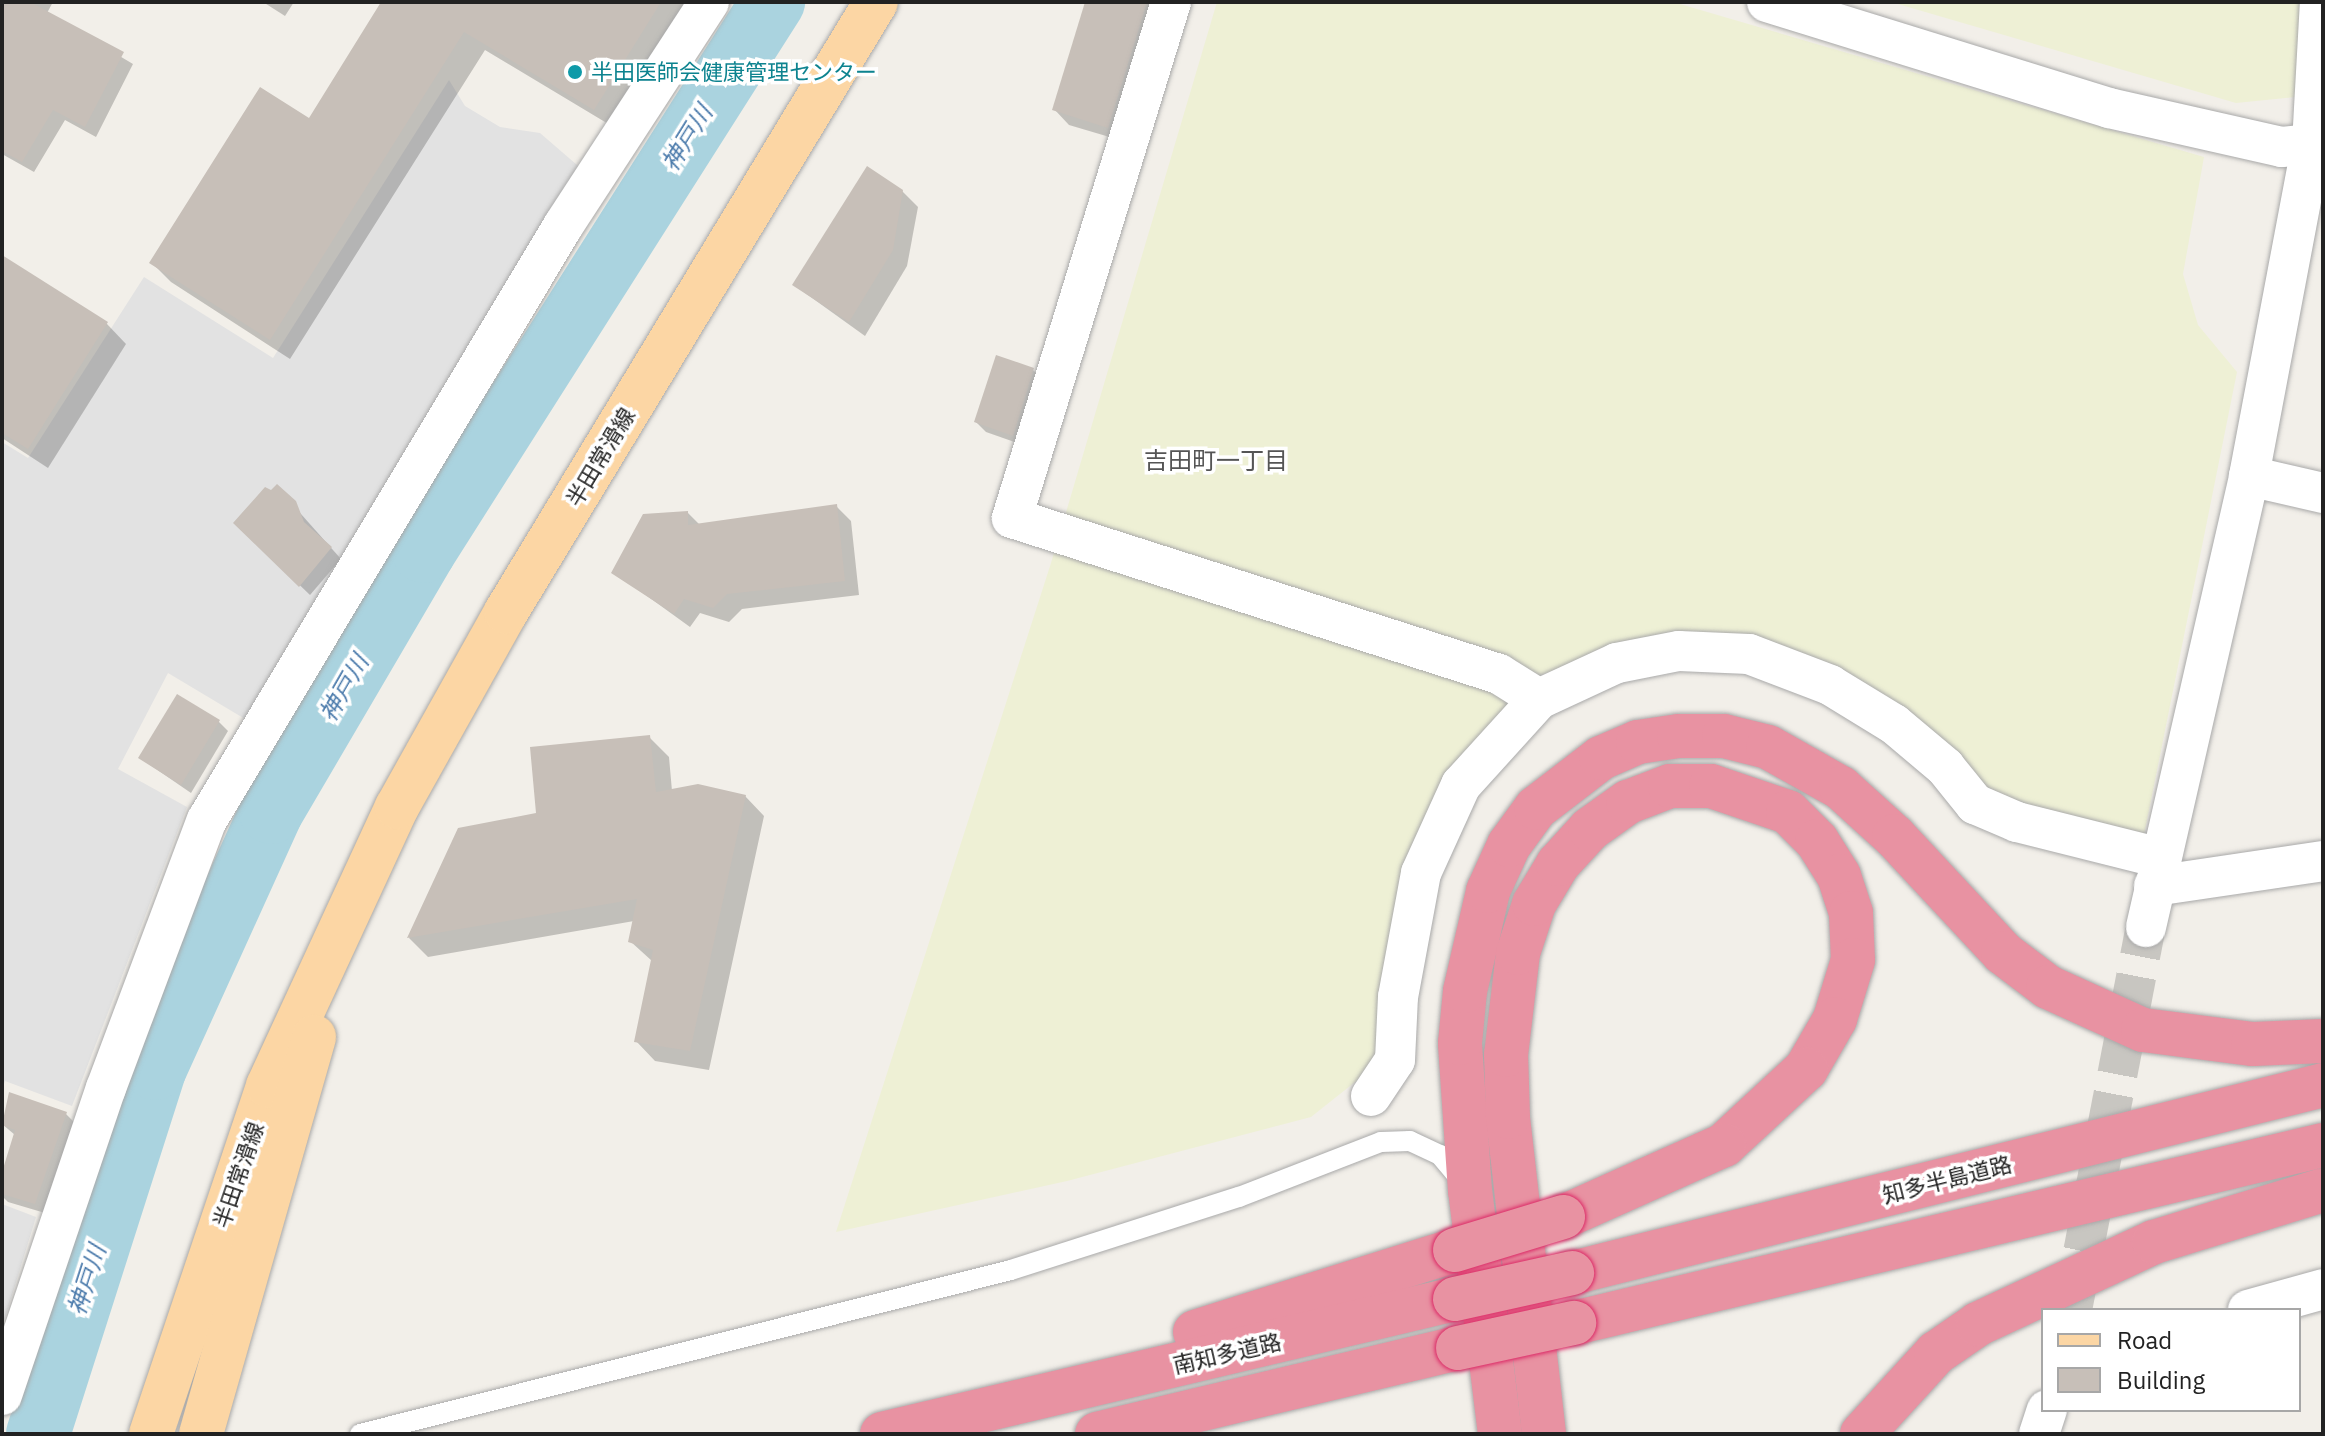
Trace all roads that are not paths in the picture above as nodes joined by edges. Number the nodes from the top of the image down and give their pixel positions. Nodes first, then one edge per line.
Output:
1 (709, 2) edge
2 (876, 2) edge
3 (1171, 2) edge
4 (1770, 2) edge
5 (2320, 2) edge
6 (2318, 143) edge
7 (2249, 476) junction
8 (2323, 493) edge
9 (1539, 699) junction
10 (2323, 861) edge
11 (2157, 872) junction
12 (345, 923) junction
13 (2146, 927) tunnel mouth
14 (2323, 1041) edge
15 (2323, 1085) edge
16 (1371, 1096) dead end
17 (2323, 1145) edge
18 (2323, 1190) edge
19 (1470, 1191) junction
20 (1572, 1273) joint
21 (2323, 1289) edge
22 (2255, 1308) edge
23 (2, 1395) edge
24 (1023, 1401) junction
25 (2046, 1412) edge
26 (208, 1433) edge
27 (151, 1434) edge
28 (360, 1434) edge
29 (882, 1434) edge
30 (1097, 1434) edge
31 (1500, 1434) edge
32 (1544, 1434) edge
33 (1862, 1434) edge
34 (2039, 1434) edge

1 - 23 street
2 - 12 main road, 半田常滑線
3 - 9 street
4 - 6 street
5 - 6 street
6 - 7 street
7 - 8 street
7 - 11 street
9 - 11 street
9 - 16 street
10 - 11 street
11 - 13 street
12 - 26 main road, 半田常滑線
12 - 27 main road, 半田常滑線
14 - 19 highway
15 - 20 highway, 知多半島道路
17 - 30 highway, bridge
18 - 33 highway
19 - 28 lane
19 - 31 highway
20 - 24 highway, 南知多道路, bridge
21 - 22 street
24 - 29 highway, 南知多道路
24 - 32 highway, bridge
25 - 34 street

